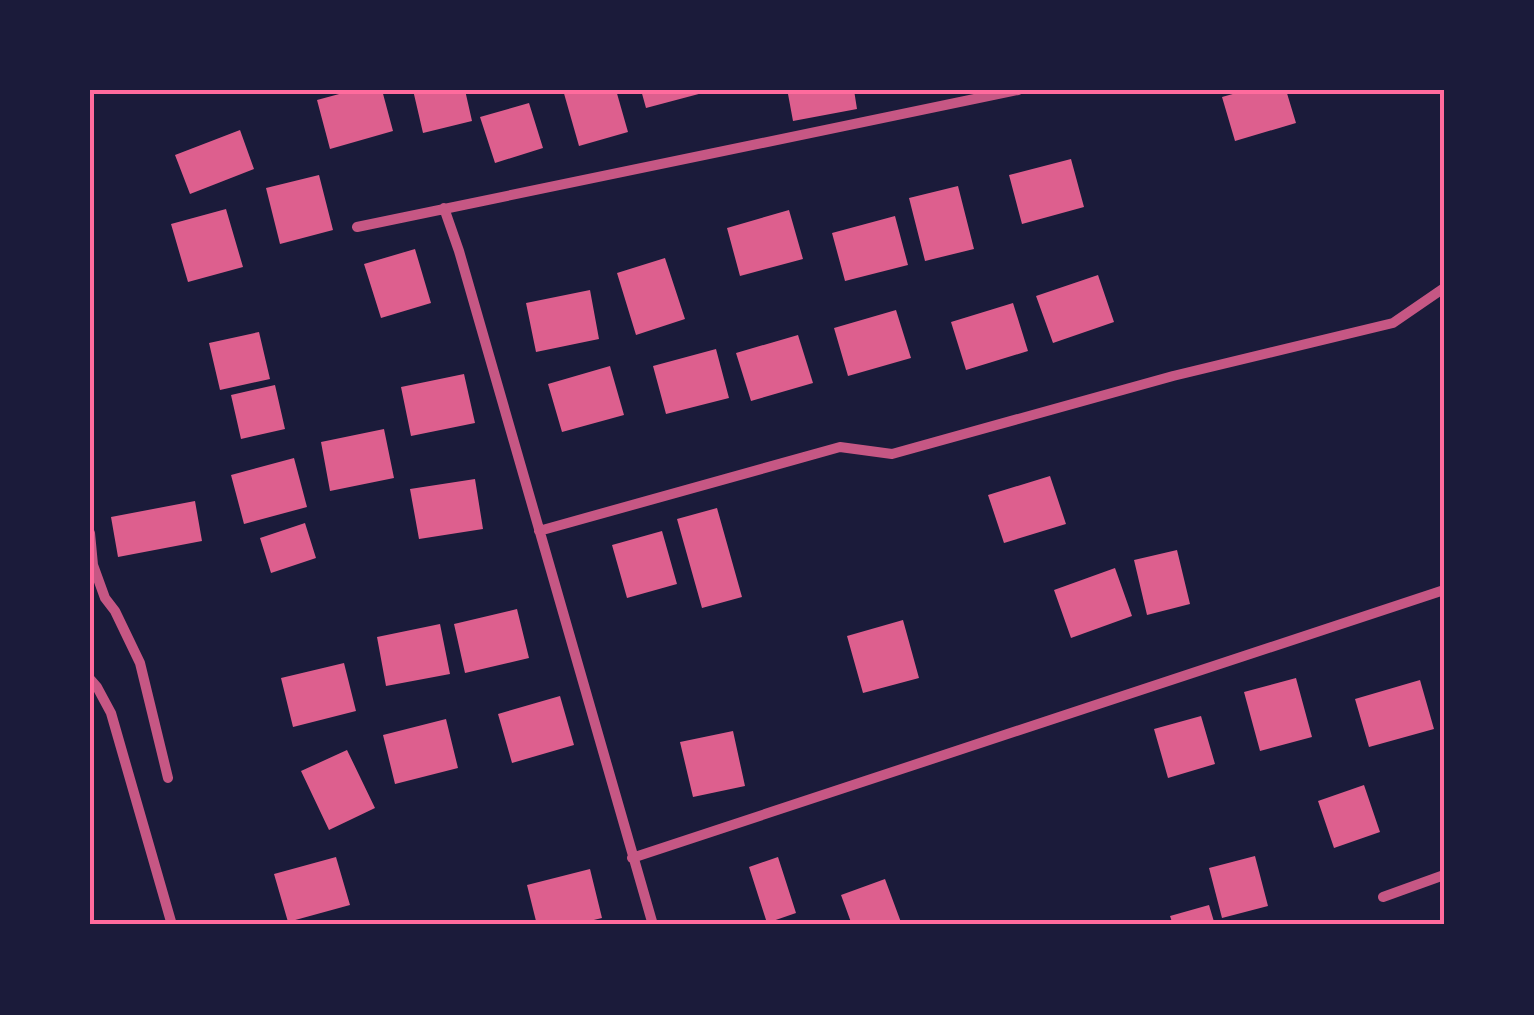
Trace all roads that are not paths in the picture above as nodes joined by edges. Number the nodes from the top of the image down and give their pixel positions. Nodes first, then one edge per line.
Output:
1 (1018, 90) edge
2 (444, 208) junction
3 (357, 227) dead end
4 (1444, 288) edge
5 (539, 531) junction
6 (90, 533) edge
7 (1444, 590) edge
8 (90, 679) edge
9 (168, 778) dead end
10 (632, 858) junction
11 (1444, 875) edge
12 (1382, 897) dead end
13 (172, 925) edge
14 (653, 925) edge

1 - 2 street
2 - 3 street
2 - 5 street
4 - 5 street
5 - 10 street
6 - 9 street
7 - 10 street
8 - 13 street
10 - 14 street
11 - 12 street

